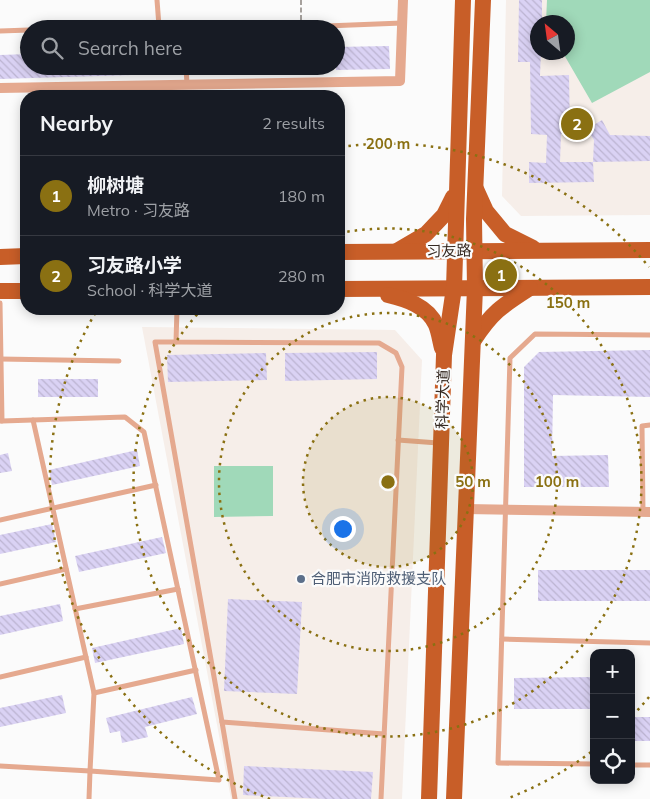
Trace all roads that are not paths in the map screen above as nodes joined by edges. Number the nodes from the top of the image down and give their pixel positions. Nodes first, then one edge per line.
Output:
1 (157, 0) edge
2 (403, 0) edge
3 (464, 0) edge
4 (483, 0) edge
5 (159, 20) edge
6 (402, 23) junction
7 (345, 25) edge
8 (20, 30) edge
9 (0, 31) edge
10 (186, 75) edge
11 (187, 85) junction
12 (0, 88) edge
13 (475, 187) junction
14 (456, 190) junction
15 (537, 250) junction
16 (650, 250) edge
17 (454, 251) junction
18 (475, 251) junction
19 (345, 252) edge
20 (396, 252) junction
21 (20, 256) edge
22 (0, 257) edge
23 (650, 287) edge
24 (454, 288) junction
25 (475, 288) junction
26 (531, 288) junction
27 (345, 289) edge
28 (364, 289) junction
29 (0, 291) edge
30 (20, 291) edge
31 (0, 303) edge
32 (177, 315) edge
33 (650, 334) edge
34 (176, 342) junction
35 (473, 342) junction
36 (444, 355) junction
37 (0, 359) edge
38 (119, 361) dead end
39 (33, 420) junction
40 (1, 421) edge
41 (650, 426) edge
42 (398, 440) junction
43 (441, 443) junction
44 (156, 485) junction
45 (52, 508) junction
46 (466, 509) junction
47 (506, 510) junction
48 (646, 512) edge
49 (0, 520) edge
50 (66, 569) junction
51 (0, 584) edge
52 (178, 589) junction
53 (75, 609) junction
54 (502, 638) junction
55 (650, 643) edge
56 (86, 657) junction
57 (196, 670) junction
58 (0, 677) edge
59 (94, 692) junction
60 (222, 722) junction
61 (384, 734) junction
62 (590, 764) edge
63 (635, 765) edge
64 (650, 765) edge
65 (0, 766) edge
66 (90, 771) junction
67 (89, 799) edge
68 (235, 799) edge
69 (381, 799) edge
70 (429, 799) edge
71 (454, 799) edge

1 - 5 lane
2 - 6 street
3 - 14 main road, 科学大道
4 - 13 main road, 科学大道
6 - 7 lane
6 - 11 street
8 - 9 lane
10 - 11 lane
11 - 12 street
13 - 15 main road
13 - 18 main road, 科学大道
14 - 17 main road, 科学大道
14 - 20 main road
15 - 16 main road, 习友路
15 - 18 main road, 习友路
17 - 18 main road, 习友路
17 - 20 main road, 习友路
17 - 24 main road, 科学大道
18 - 25 main road, 科学大道
19 - 20 main road, 习友路
21 - 22 main road
23 - 26 main road
24 - 25 main road
24 - 28 main road
24 - 36 main road, 科学大道
25 - 26 main road
25 - 35 main road, 科学大道
26 - 35 main road
27 - 28 main road
28 - 36 main road
29 - 30 main road
31 - 37 lane
32 - 34 lane
33 - 47 lane
34 - 42 lane
34 - 60 lane
35 - 46 main road, 科学大道
36 - 43 main road, 科学大道
37 - 38 lane
37 - 40 lane
39 - 40 lane
39 - 44 lane
39 - 45 lane
41 - 48 lane
42 - 43 lane
42 - 61 lane
43 - 70 main road, 科学大道
44 - 45 lane
44 - 52 lane
45 - 49 lane
45 - 50 lane
46 - 47 street
46 - 71 main road, 科学大道
47 - 48 street
47 - 54 lane
50 - 51 lane
50 - 53 lane
52 - 53 lane
52 - 57 lane
53 - 56 lane
54 - 55 lane
54 - 62 lane
56 - 58 lane
56 - 59 lane
57 - 59 lane
57 - 66 lane
59 - 66 lane
60 - 61 lane
60 - 68 lane
61 - 69 lane
63 - 64 lane
65 - 66 lane
66 - 67 lane

